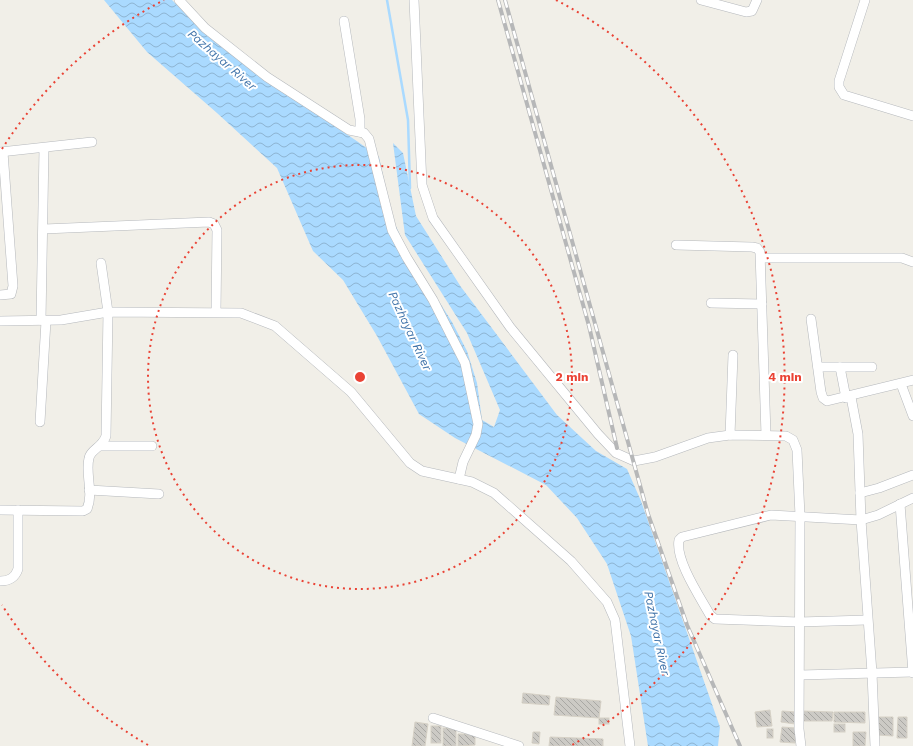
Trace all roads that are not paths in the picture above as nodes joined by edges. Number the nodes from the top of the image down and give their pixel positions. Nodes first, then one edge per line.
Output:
1 (179, 0) edge
2 (414, 0) edge
3 (702, 0) edge
4 (757, 0) edge
5 (865, 0) edge
6 (344, 21) dead end
7 (913, 116) edge
8 (360, 132) junction
9 (92, 142) dead end
10 (44, 148) junction
11 (1, 152) edge
12 (44, 229) junction
13 (676, 245) dead end
14 (761, 258) junction
15 (101, 262) dead end
16 (913, 262) edge
17 (0, 296) edge
18 (711, 303) dead end
19 (762, 304) junction
20 (108, 312) junction
21 (216, 312) junction
22 (811, 319) dead end
23 (44, 320) junction
24 (0, 321) edge
25 (733, 355) dead end
26 (818, 367) junction
27 (840, 367) junction
28 (872, 367) dead end
29 (913, 380) edge
30 (901, 384) junction
31 (848, 397) junction
32 (913, 416) edge
33 (40, 422) dead end
34 (730, 435) junction
35 (766, 435) junction
36 (101, 446) junction
37 (152, 446) dead end
38 (913, 475) edge
39 (459, 479) junction
40 (89, 490) junction
41 (860, 493) junction
42 (159, 494) dead end
43 (913, 498) edge
44 (900, 504) junction
45 (0, 510) edge
46 (18, 510) junction
47 (800, 516) junction
48 (861, 520) junction
49 (0, 581) edge
50 (867, 620) junction
51 (799, 622) junction
52 (872, 673) junction
53 (913, 673) edge
54 (800, 675) junction
55 (433, 718) dead end
56 (519, 746) edge
57 (630, 746) edge
58 (801, 746) edge
59 (875, 746) edge

1 - 8 street
2 - 34 street
3 - 4 street
5 - 7 street
6 - 8 street
8 - 39 street
9 - 10 street
10 - 11 street
10 - 12 street
11 - 17 street
12 - 21 street
12 - 23 street
13 - 14 street
14 - 16 street
14 - 19 street
15 - 20 street
18 - 19 street
19 - 35 street
20 - 21 street
20 - 23 street
20 - 36 street
21 - 39 street
22 - 26 street
23 - 24 street
23 - 33 street
25 - 34 street
26 - 27 street
26 - 31 street
27 - 28 street
27 - 31 street
29 - 30 street
30 - 31 street
30 - 32 street
31 - 41 street
34 - 35 street
35 - 47 street
36 - 37 street
36 - 40 street
38 - 41 street
39 - 57 street
40 - 42 street
40 - 46 street
41 - 48 street
43 - 44 street
44 - 48 street
44 - 53 street
45 - 46 street
46 - 49 street
47 - 48 street
47 - 51 street
47 - 51 street
48 - 50 street
50 - 51 street
50 - 52 street
51 - 54 street
52 - 53 street
52 - 54 street
52 - 59 street
54 - 58 street
55 - 56 street

